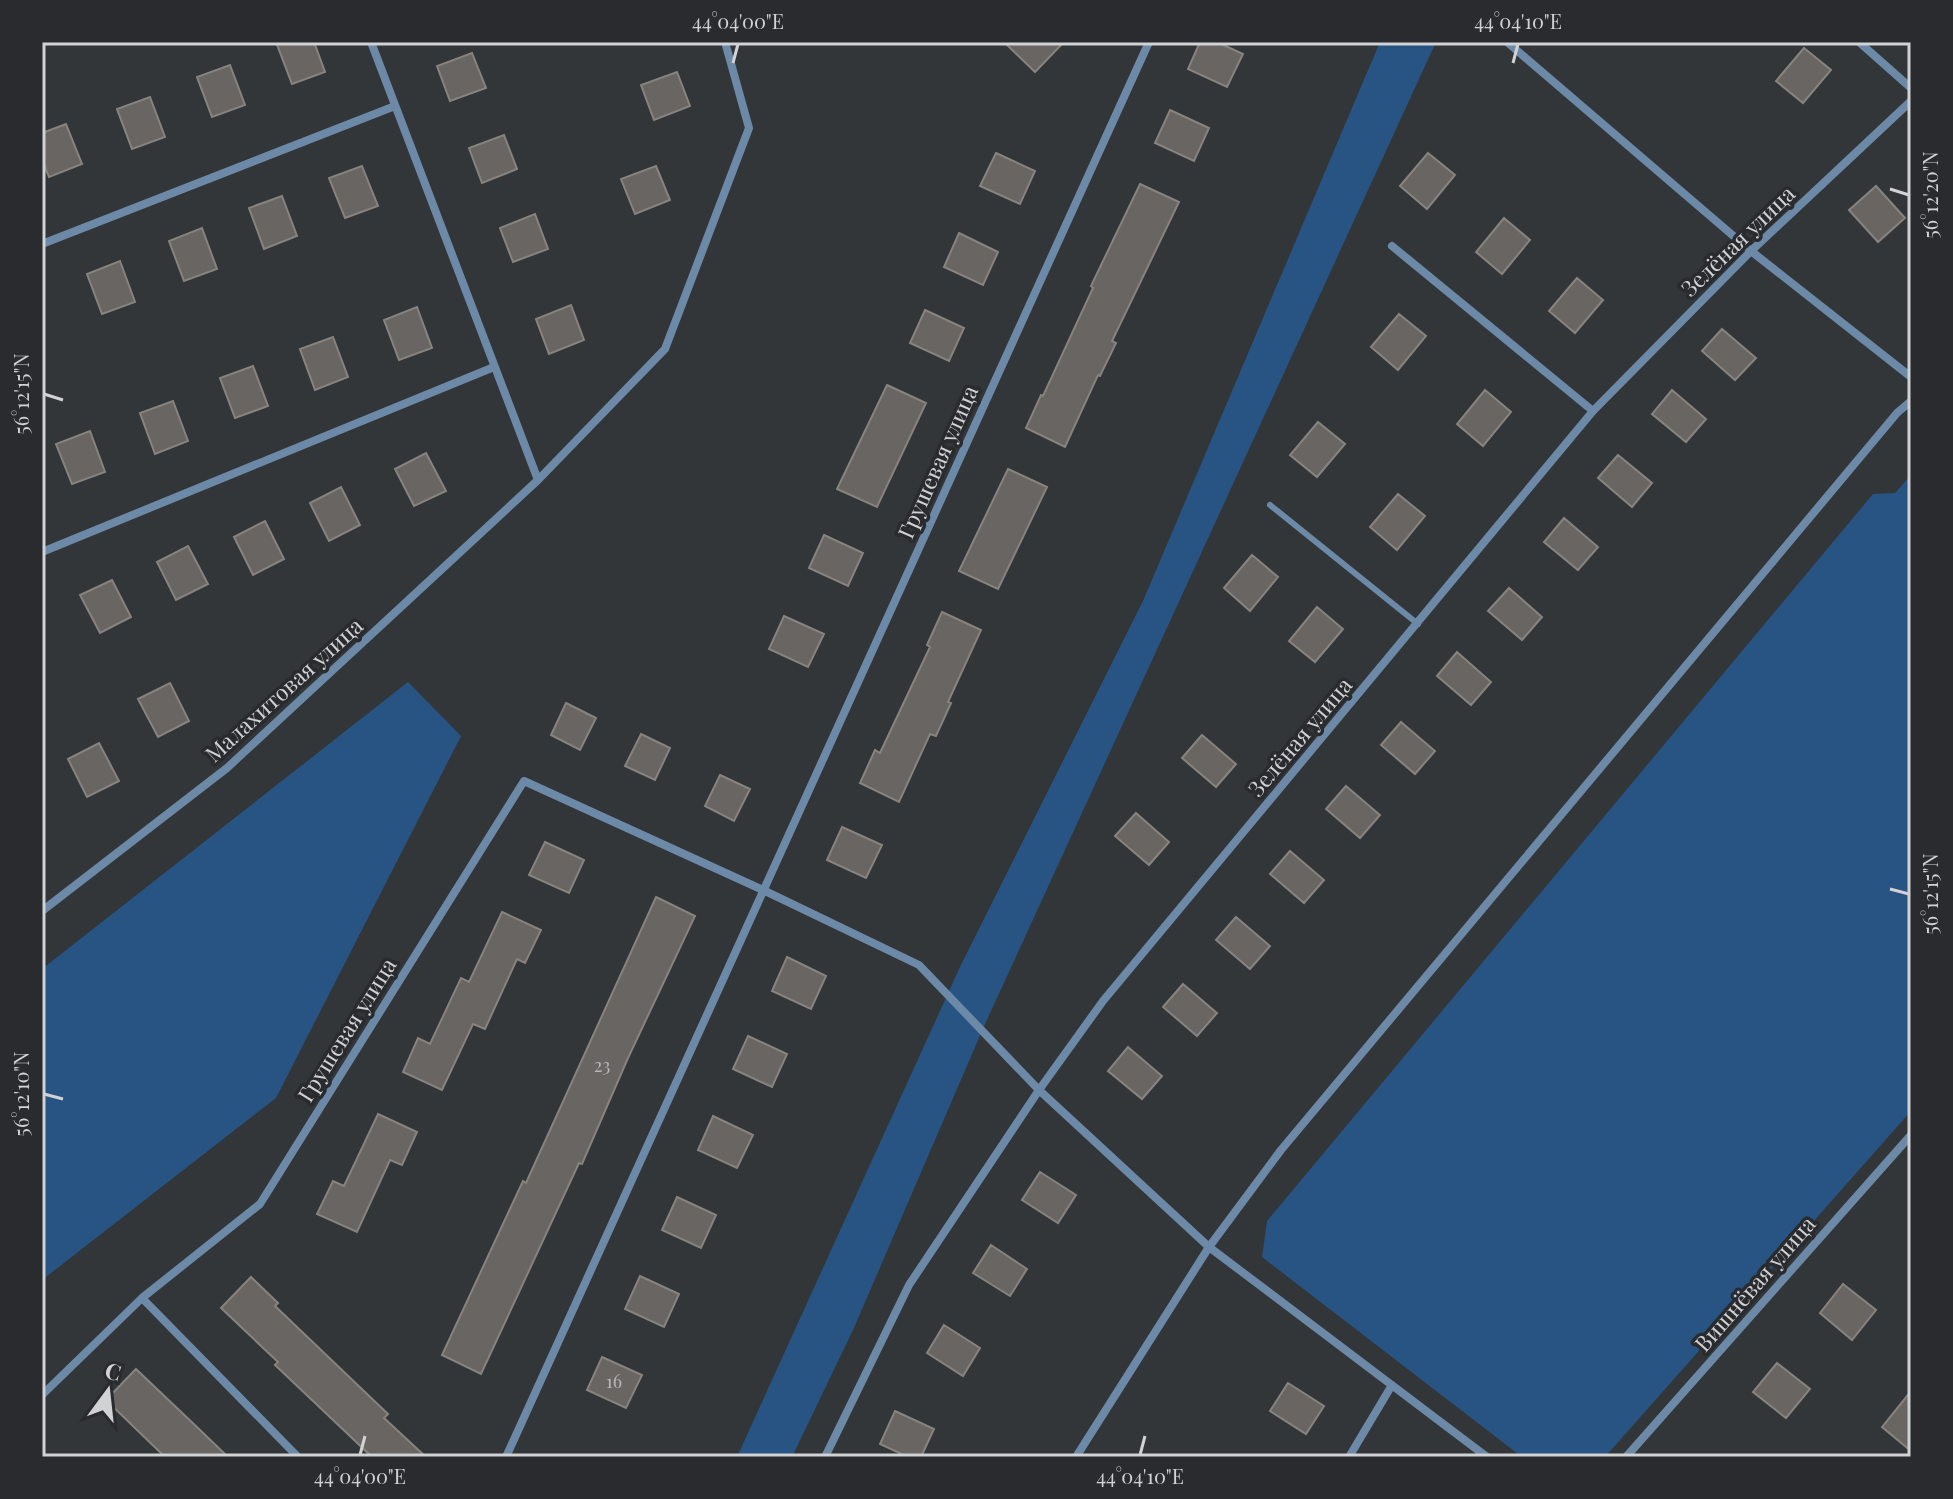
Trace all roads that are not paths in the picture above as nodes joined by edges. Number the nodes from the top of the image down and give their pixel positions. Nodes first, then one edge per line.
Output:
1 (371, 42) edge
2 (725, 42) edge
3 (1138, 42) edge
4 (1507, 42) edge
5 (1859, 42) edge
6 (1147, 45) edge
7 (1911, 88) edge
8 (1911, 101) edge
9 (395, 106) junction
10 (42, 244) edge
11 (1392, 246) dead end
12 (1751, 251) junction
13 (494, 367) junction
14 (1911, 377) edge
15 (1911, 401) edge
16 (1593, 411) junction
17 (538, 480) junction
18 (1270, 505) dead end
19 (42, 552) edge
20 (1418, 624) junction
21 (763, 890) junction
22 (42, 911) edge
23 (1039, 1090) junction
24 (1911, 1135) edge
25 (1209, 1247) junction
26 (142, 1298) junction
27 (1392, 1385) junction
28 (42, 1395) edge
29 (298, 1457) edge
30 (506, 1457) edge
31 (825, 1457) edge
32 (1076, 1457) edge
33 (1349, 1457) edge
34 (1487, 1457) edge
35 (1626, 1457) edge

1 - 9 street
2 - 17 street, Малахитовая улица
3 - 6 street, Грушевая улица
4 - 12 street
5 - 7 street
6 - 21 street, Грушевая улица
8 - 12 street, Зелёная улица
9 - 10 street
9 - 13 street
11 - 16 street
12 - 14 street
12 - 16 street, Зелёная улица
13 - 17 street
13 - 19 street
15 - 25 street
16 - 20 street, Зелёная улица
17 - 22 street, Малахитовая улица
18 - 20 lane
20 - 23 street, Зелёная улица
21 - 23 street
21 - 26 street, Грушевая улица
21 - 30 street, Грушевая улица
23 - 25 street
23 - 31 street, Зелёная улица
24 - 35 street, Вишнёвая улица
25 - 27 street
25 - 32 street
26 - 28 street
26 - 29 street
27 - 33 street
27 - 34 street

